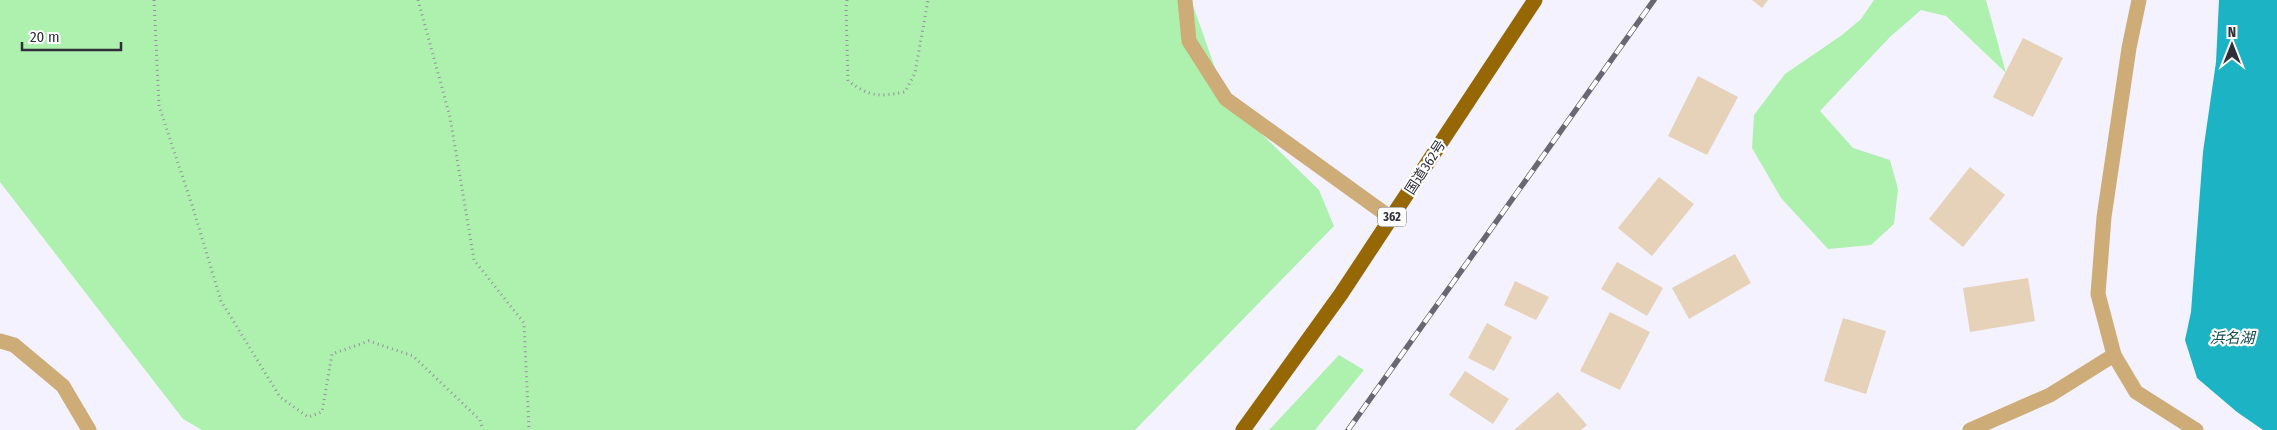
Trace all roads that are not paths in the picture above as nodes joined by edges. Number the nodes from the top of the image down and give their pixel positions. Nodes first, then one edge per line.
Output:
1 (1186, 0) edge
2 (1536, 0) edge
3 (2139, 0) edge
4 (1391, 218) junction
5 (0, 341) edge
6 (2114, 355) junction
7 (90, 430) edge
8 (1243, 430) edge
9 (1970, 430) edge
10 (2196, 430) edge

1 - 4 street
2 - 4 highway, 国道362号 / 362
3 - 6 street
4 - 8 highway, 国道362号 / 362
5 - 7 street
6 - 9 street
6 - 10 street

